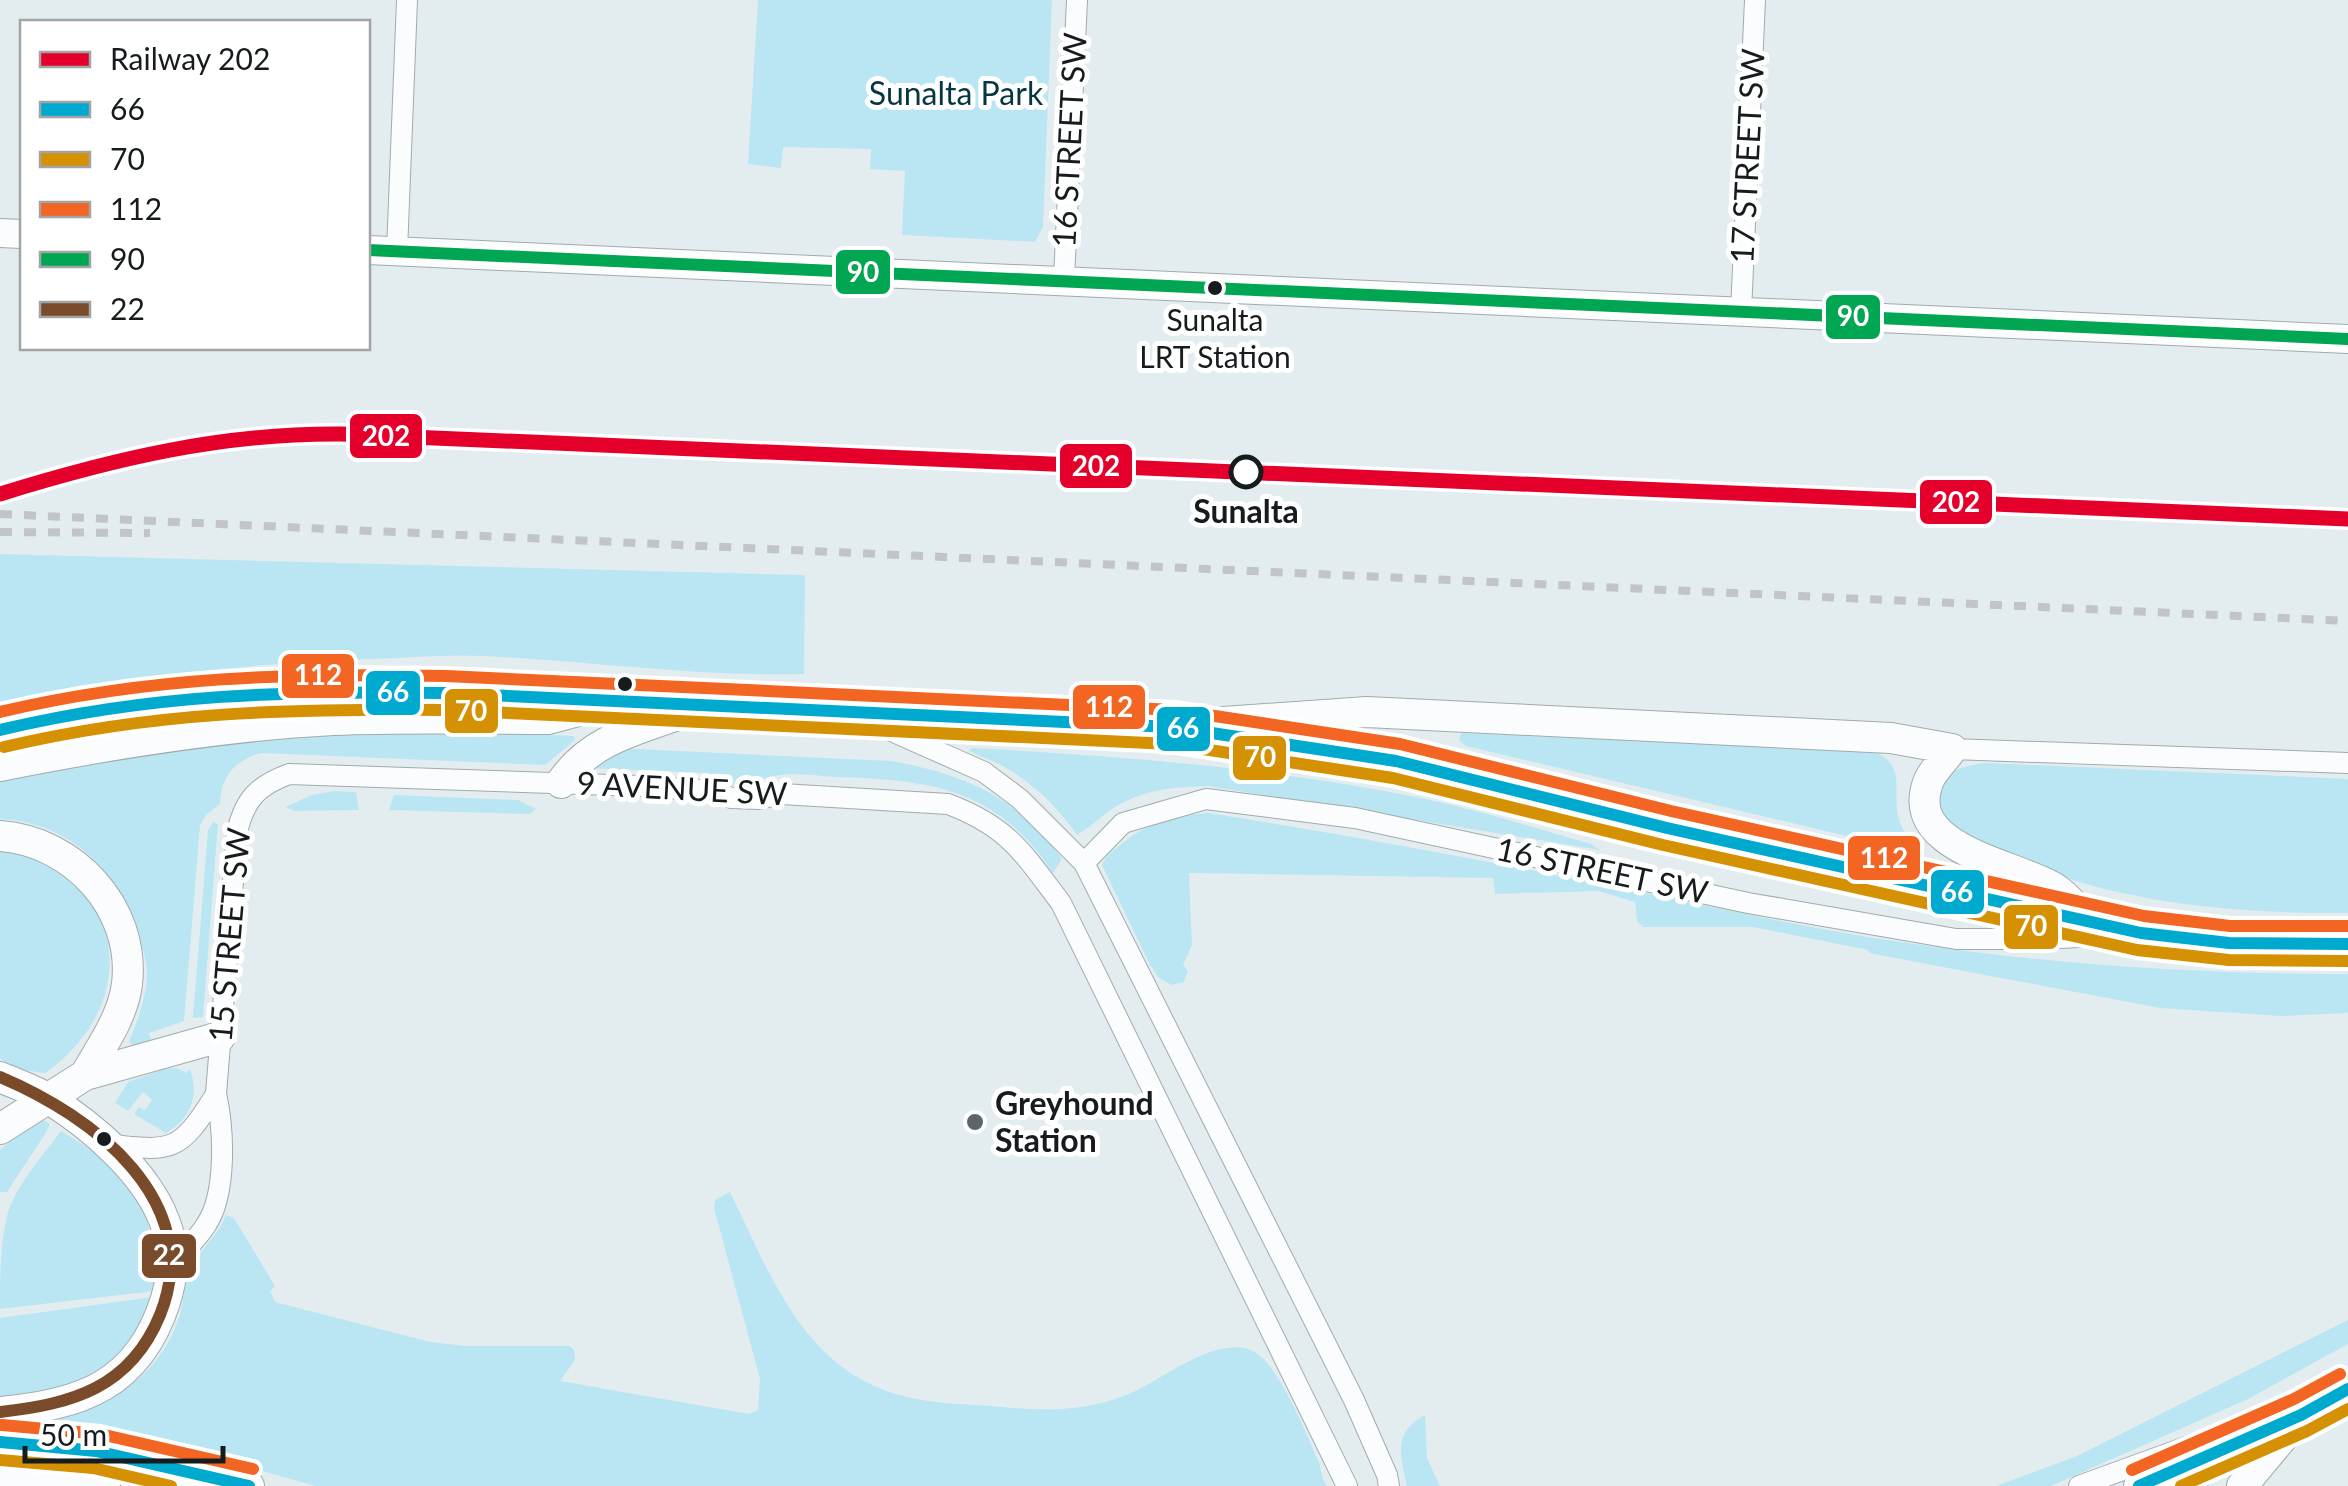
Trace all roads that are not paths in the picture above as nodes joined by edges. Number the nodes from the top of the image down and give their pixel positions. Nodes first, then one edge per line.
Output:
1 (407, 0) edge
2 (1077, 0) edge
3 (1755, 0) edge
4 (370, 250) edge
5 (397, 251) junction
6 (1064, 280) junction
7 (1741, 312) junction
8 (2348, 339) edge
9 (618, 702) junction
10 (703, 706) junction
11 (852, 713) junction
12 (1172, 727) junction
13 (0, 730) edge
14 (1952, 749) junction
15 (2348, 762) edge
16 (0, 766) edge
17 (560, 783) junction
18 (264, 784) joint
19 (0, 836) edge
20 (1084, 863) junction
21 (2089, 921) junction
22 (2141, 933) junction
23 (2348, 944) edge
24 (220, 1037) junction
25 (85, 1075) junction
26 (0, 1076) edge
27 (216, 1094) junction
28 (47, 1098) junction
29 (0, 1128) edge
30 (106, 1144) junction
31 (176, 1261) junction
32 (2348, 1389) edge
33 (0, 1412) edge
34 (2301, 1415) junction
35 (2243, 1438) junction
36 (0, 1442) edge
37 (0, 1475) edge
38 (106, 1486) edge
39 (249, 1486) edge
40 (1347, 1486) edge
41 (1389, 1486) edge
42 (2079, 1486) edge
43 (2139, 1486) edge
44 (2184, 1486) edge
45 (2242, 1486) edge

1 - 5 street
2 - 6 street, 16 STREET SW
3 - 7 street, 17 STREET SW
4 - 5 street
5 - 6 street
6 - 7 street
7 - 8 street
9 - 10 main road
9 - 13 main road
9 - 16 main road
10 - 11 main road
10 - 17 main road
11 - 12 main road
11 - 20 street
12 - 14 main road
12 - 21 main road
14 - 15 street
14 - 21 main road
17 - 18 street, 9 AVENUE SW
17 - 40 street, 9 AVENUE SW
18 - 24 street, 15 STREET SW
19 - 25 main road
20 - 22 street, 16 STREET SW
20 - 41 street
21 - 22 main road
22 - 23 main road
24 - 25 main road
24 - 27 street, 15 STREET SW
25 - 28 main road
26 - 28 main road
27 - 30 street
27 - 31 street, 15 STREET SW
28 - 29 main road
28 - 30 main road
30 - 31 main road
31 - 33 main road
32 - 34 main road
34 - 35 main road
34 - 45 main road
35 - 42 street
35 - 43 main road
35 - 44 street
36 - 39 main road
37 - 38 street

